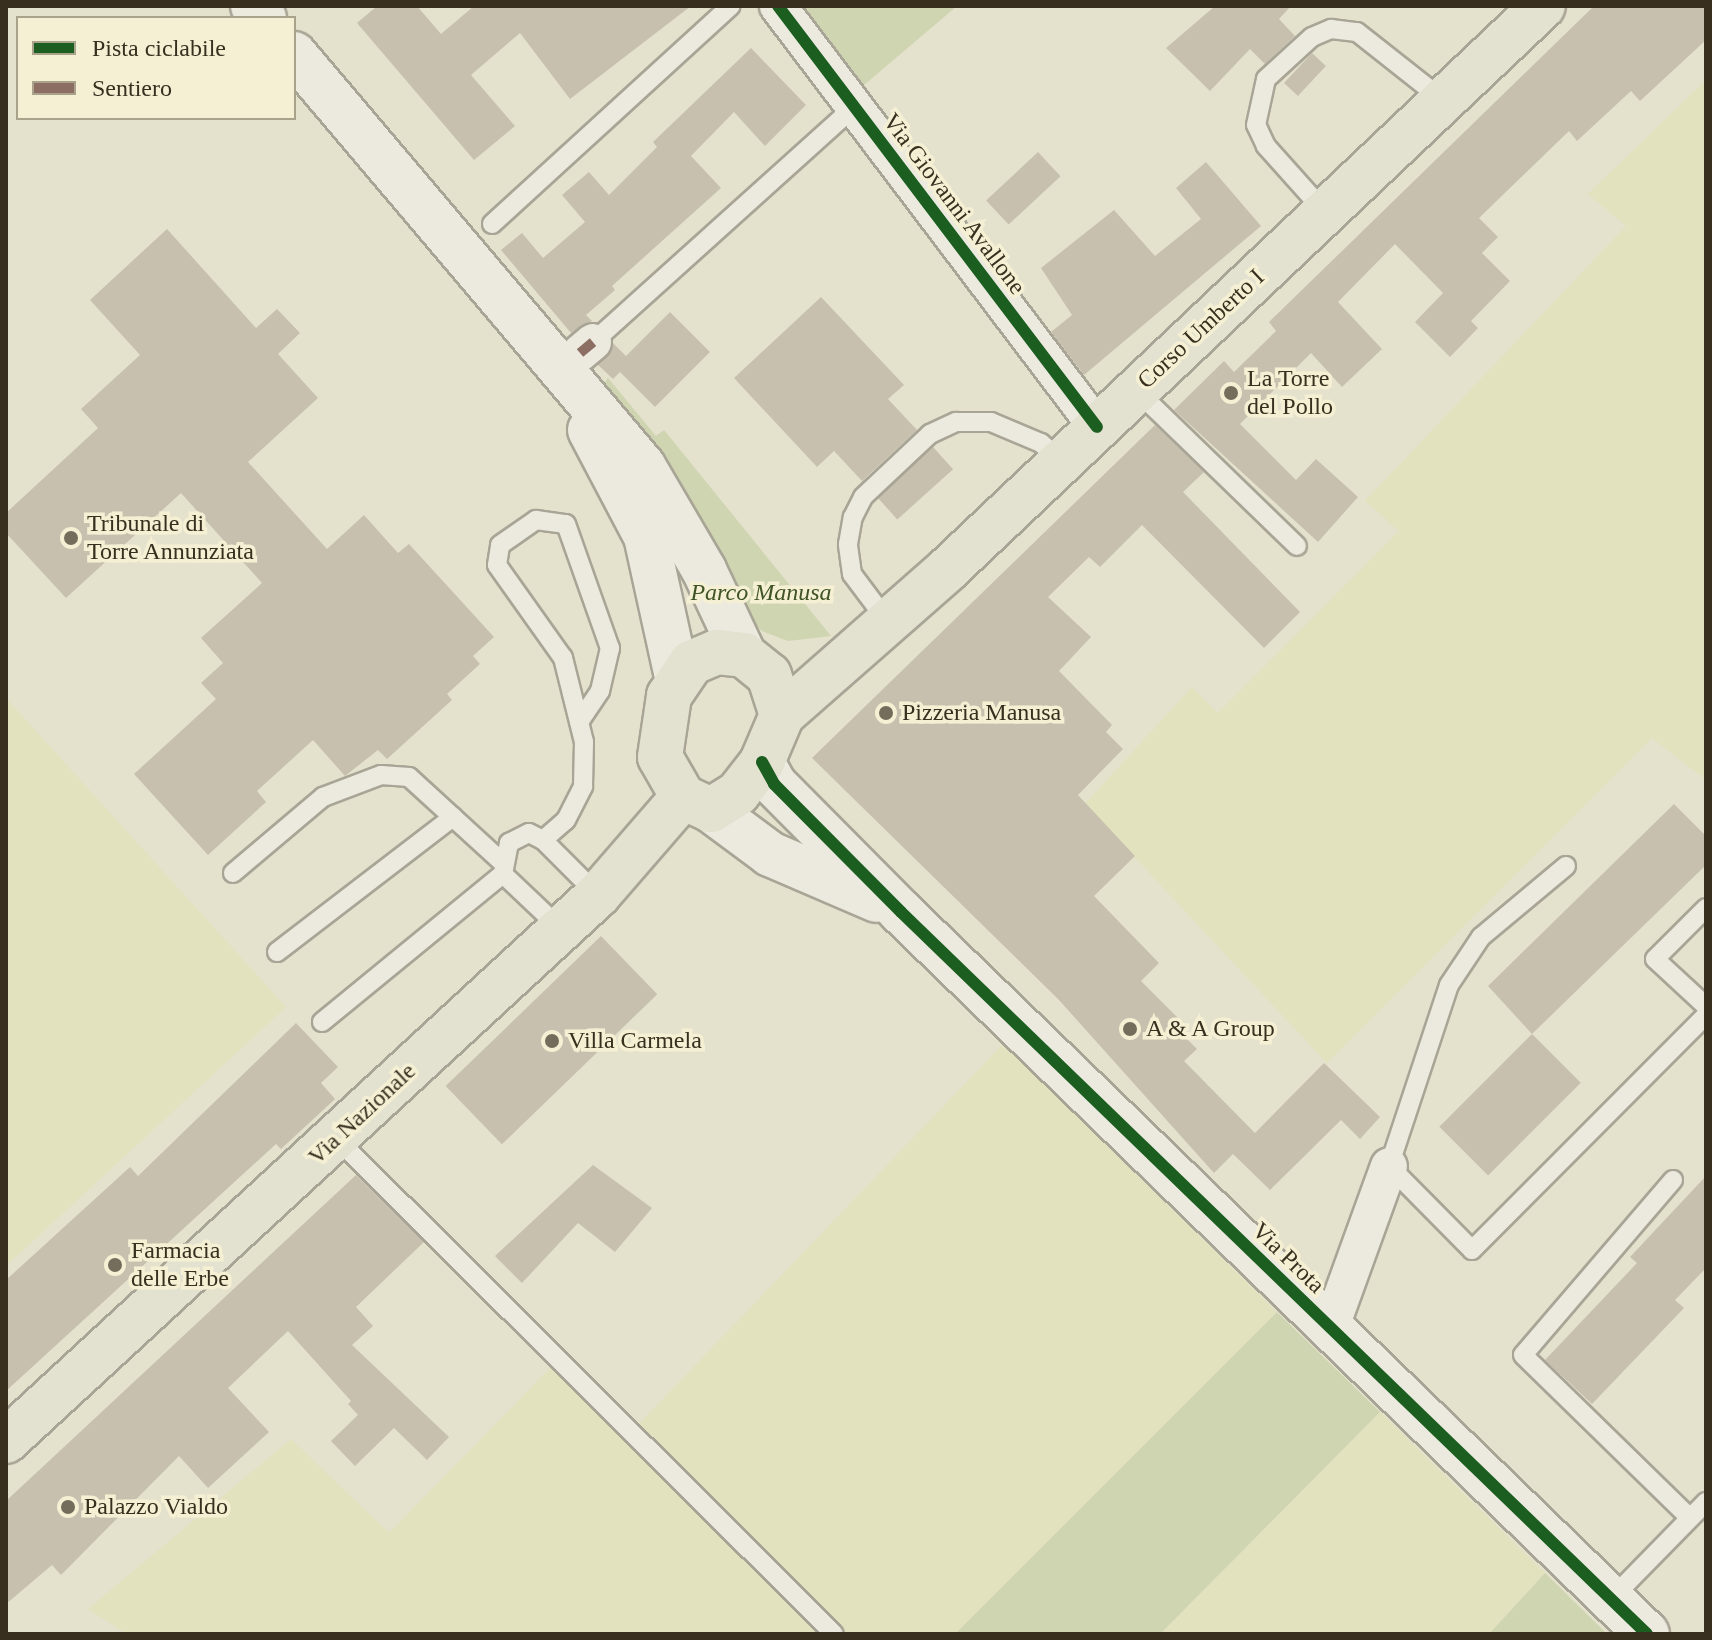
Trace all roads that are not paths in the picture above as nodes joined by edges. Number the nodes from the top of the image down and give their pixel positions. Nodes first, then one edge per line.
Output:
1 (731, 6) edge
2 (778, 6) edge
3 (1543, 6) edge
4 (296, 56) edge
5 (1443, 100) junction
6 (854, 107) junction
7 (1325, 212) junction
8 (492, 224) dead end
9 (579, 358) junction
10 (1136, 390) junction
11 (1097, 427) junction
12 (1061, 461) junction
13 (1297, 546) dead end
14 (872, 636) junction
15 (677, 677) junction
16 (765, 682) junction
17 (579, 722) junction
18 (762, 762) junction
19 (697, 804) junction
20 (453, 817) junction
21 (543, 840) junction
22 (1566, 866) dead end
23 (502, 867) junction
24 (233, 873) dead end
25 (598, 895) junction
26 (1706, 908) edge
27 (901, 912) junction
28 (561, 929) junction
29 (277, 952) dead end
30 (1706, 1006) edge
31 (1706, 1015) edge
32 (322, 1022) dead end
33 (337, 1139) junction
34 (1389, 1166) junction
35 (1673, 1180) dead end
36 (1330, 1329) junction
37 (6, 1441) edge
38 (1706, 1502) edge
39 (1690, 1518) junction
40 (1611, 1599) junction
41 (834, 1634) edge
42 (1647, 1634) edge

1 - 8 lane
2 - 6 street, Via Giovanni Avallone
3 - 5 main road, Corso Umberto I
4 - 9 street
5 - 7 main road, Corso Umberto I
5 - 7 lane
6 - 9 lane
6 - 11 street, Via Giovanni Avallone
7 - 10 main road, Corso Umberto I
9 - 15 street
9 - 16 street
10 - 11 main road, Corso Umberto I
10 - 13 lane
11 - 12 main road, Corso Umberto I
12 - 14 main road, Corso Umberto I
12 - 14 lane
14 - 16 main road, Corso Umberto I
15 - 16 main road
15 - 19 main road
16 - 18 main road, Corso Umberto I
17 - 17 lane
17 - 21 lane
18 - 19 main road, Corso Umberto I
18 - 27 street, Via Prota
19 - 25 main road, Via Nazionale
19 - 27 street
20 - 23 lane
20 - 24 lane
20 - 29 lane
21 - 23 lane
21 - 25 lane
22 - 34 lane
23 - 28 lane
23 - 32 lane
25 - 28 main road, Via Nazionale
26 - 30 lane
27 - 36 street, Via Prota
28 - 33 main road, Via Nazionale
31 - 34 lane
33 - 37 main road, Via Nazionale
33 - 41 lane
34 - 36 street
35 - 39 lane
36 - 40 street, Via Prota
38 - 39 lane
39 - 40 lane
40 - 42 street, Via Prota

